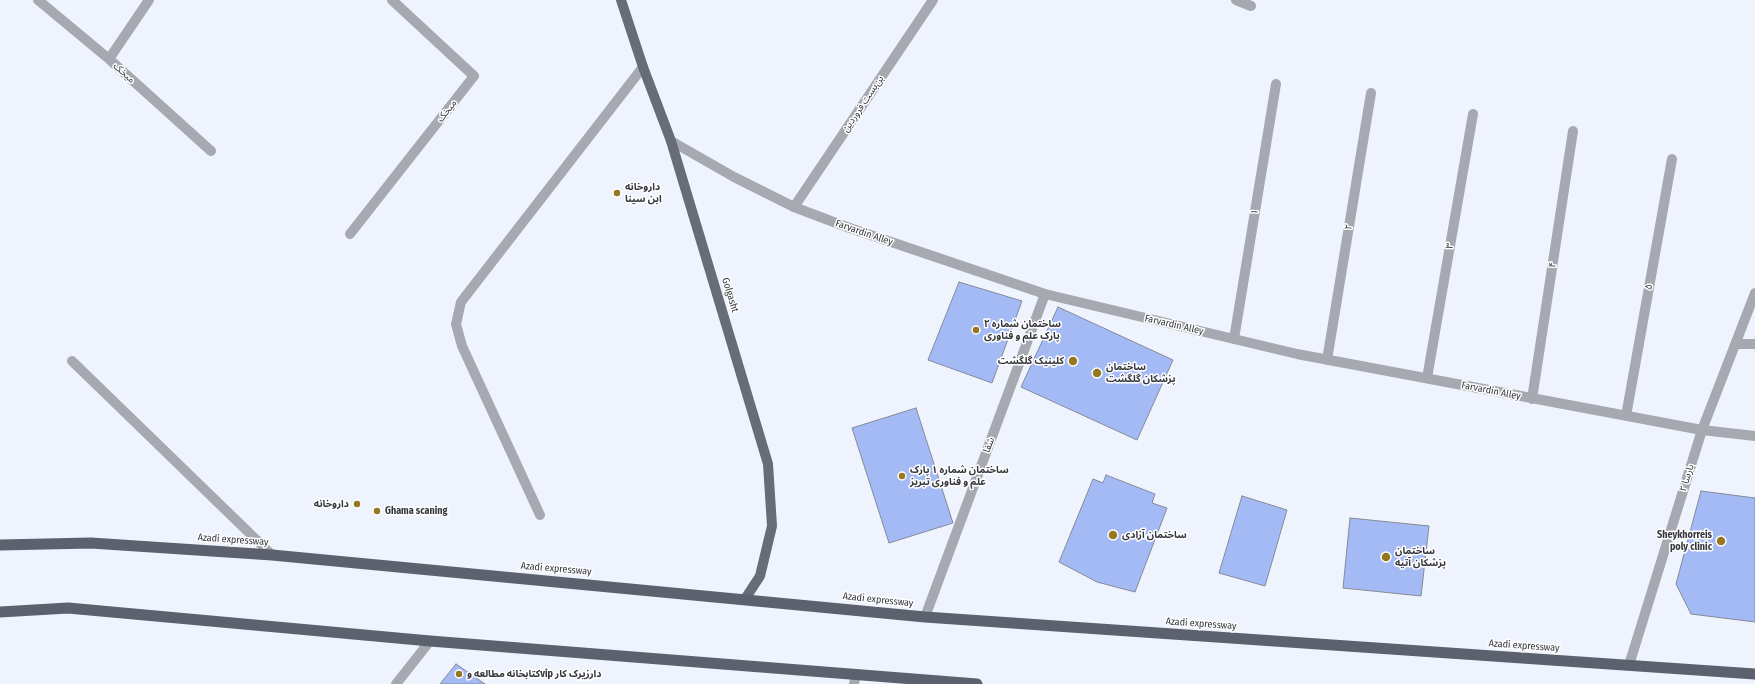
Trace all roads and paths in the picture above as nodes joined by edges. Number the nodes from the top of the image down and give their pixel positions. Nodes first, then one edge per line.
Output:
1 (38, 0) edge
2 (149, 0) edge
3 (392, 0) edge
4 (621, 0) edge
5 (933, 0) edge
6 (1236, 0) edge
7 (1251, 6) dead end
8 (109, 59) junction
9 (643, 68) junction
10 (1276, 84) dead end
11 (1371, 93) dead end
12 (1473, 114) dead end
13 (1573, 131) dead end
14 (671, 141) junction
15 (211, 151) dead end
16 (1672, 159) dead end
17 (794, 207) junction
18 (350, 234) dead end
19 (1755, 293) edge
20 (1045, 294) junction
21 (1234, 339) junction
22 (1736, 344) junction
23 (1755, 344) edge
24 (1327, 360) junction
25 (72, 361) dead end
26 (1427, 378) junction
27 (1532, 399) junction
28 (1626, 416) junction
29 (1702, 430) junction
30 (1755, 436) edge
31 (540, 515) dead end
32 (0, 545) edge
33 (272, 555) junction
34 (745, 599) junction
35 (0, 612) edge
36 (925, 617) junction
37 (430, 641) junction
38 (1629, 665) junction
39 (1755, 674) edge
40 (855, 679) edge
41 (396, 684) edge
42 (976, 684) edge

1 - 8 street, میخک
2 - 8 street, میخک
3 - 18 street, میخک
4 - 9 main road, Golgasht
5 - 17 street, بن‌بست فروردین
6 - 7 street
8 - 15 street, میخک
9 - 14 main road, Golgasht
9 - 31 street
10 - 21 street, ۱
11 - 24 street, ۲
12 - 26 street, ۳
13 - 27 street, ۴
14 - 17 street, Farvardin Alley
14 - 34 main road, Golgasht
16 - 28 street, ۵
17 - 20 street, Farvardin Alley
19 - 22 street, پارسا ۲
20 - 21 street, Farvardin Alley
20 - 36 street, شفا
21 - 24 street, Farvardin Alley
22 - 23 street
22 - 29 street, پارسا ۲
24 - 26 street, Farvardin Alley
25 - 33 street
26 - 27 street, Farvardin Alley
27 - 28 street, Farvardin Alley
28 - 29 street, Farvardin Alley
29 - 30 street, Farvardin Alley
29 - 38 street, پارسا ۲
32 - 33 highway, Azadi expressway
33 - 34 highway, Azadi expressway
34 - 36 highway, Azadi expressway
35 - 37 highway
36 - 38 highway, Azadi expressway
37 - 40 highway
37 - 41 street
38 - 39 highway, Azadi expressway
40 - 42 highway

